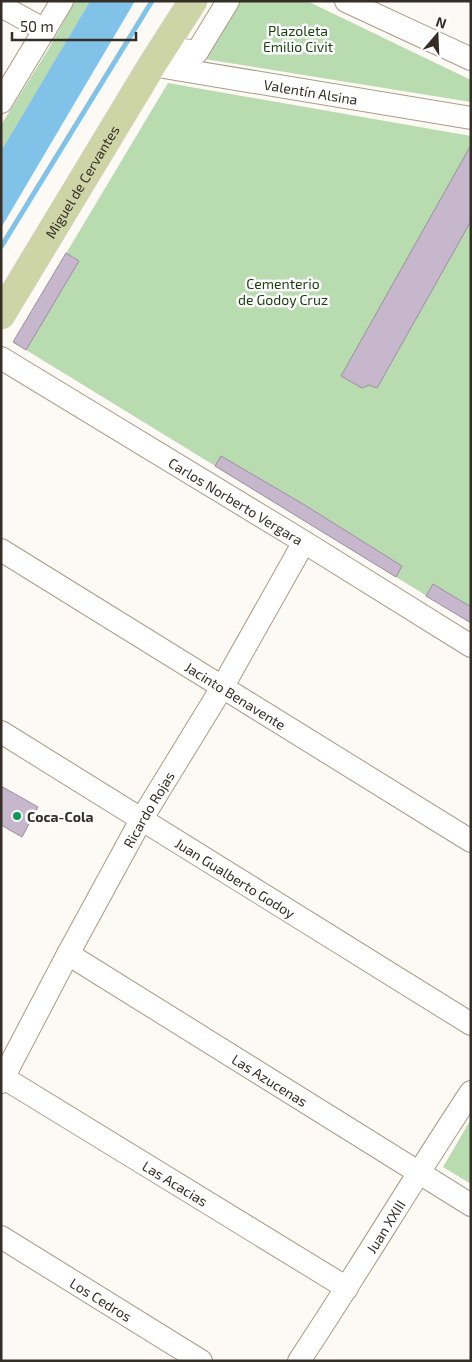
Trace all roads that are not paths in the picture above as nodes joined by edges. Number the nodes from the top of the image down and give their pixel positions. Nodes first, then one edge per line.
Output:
1 (62, 1) edge
2 (193, 1) edge
3 (228, 1) edge
4 (346, 1) edge
5 (1, 6) edge
6 (45, 30) junction
7 (158, 56) junction
8 (471, 60) edge
9 (1, 102) edge
10 (471, 118) edge
11 (1, 316) edge
12 (1, 358) edge
13 (304, 542) junction
14 (1, 550) edge
15 (471, 646) edge
16 (223, 686) junction
17 (1, 732) edge
18 (140, 820) junction
19 (471, 841) edge
20 (68, 954) junction
21 (471, 1024) edge
22 (2, 1080) edge
23 (471, 1092) edge
24 (417, 1173) junction
25 (471, 1205) edge
26 (1, 1238) edge
27 (347, 1288) junction
28 (201, 1361) edge
29 (299, 1361) edge

1 - 6 street
2 - 7 main road, Miguel de Cervantes
3 - 7 street
4 - 8 street
5 - 6 street
6 - 9 street
7 - 10 street, Valentín Alsina
7 - 11 main road, Miguel de Cervantes
12 - 13 street, Carlos Norberto Vergara
13 - 15 street, Carlos Norberto Vergara
13 - 16 street, Ricardo Rojas
14 - 16 street, Jacinto Benavente
16 - 18 street, Ricardo Rojas
16 - 19 street, Jacinto Benavente
17 - 18 street, Juan Gualberto Godoy
18 - 20 street, Ricardo Rojas
18 - 21 street, Juan Gualberto Godoy
20 - 22 street, Ricardo Rojas
20 - 24 street, Las Azucenas
22 - 27 street, Las Acacias
23 - 24 street, Juan XXIII
24 - 25 street, Las Azucenas
24 - 27 street, Juan XXIII
26 - 28 street, Los Cedros
27 - 29 street, Juan XXIII

